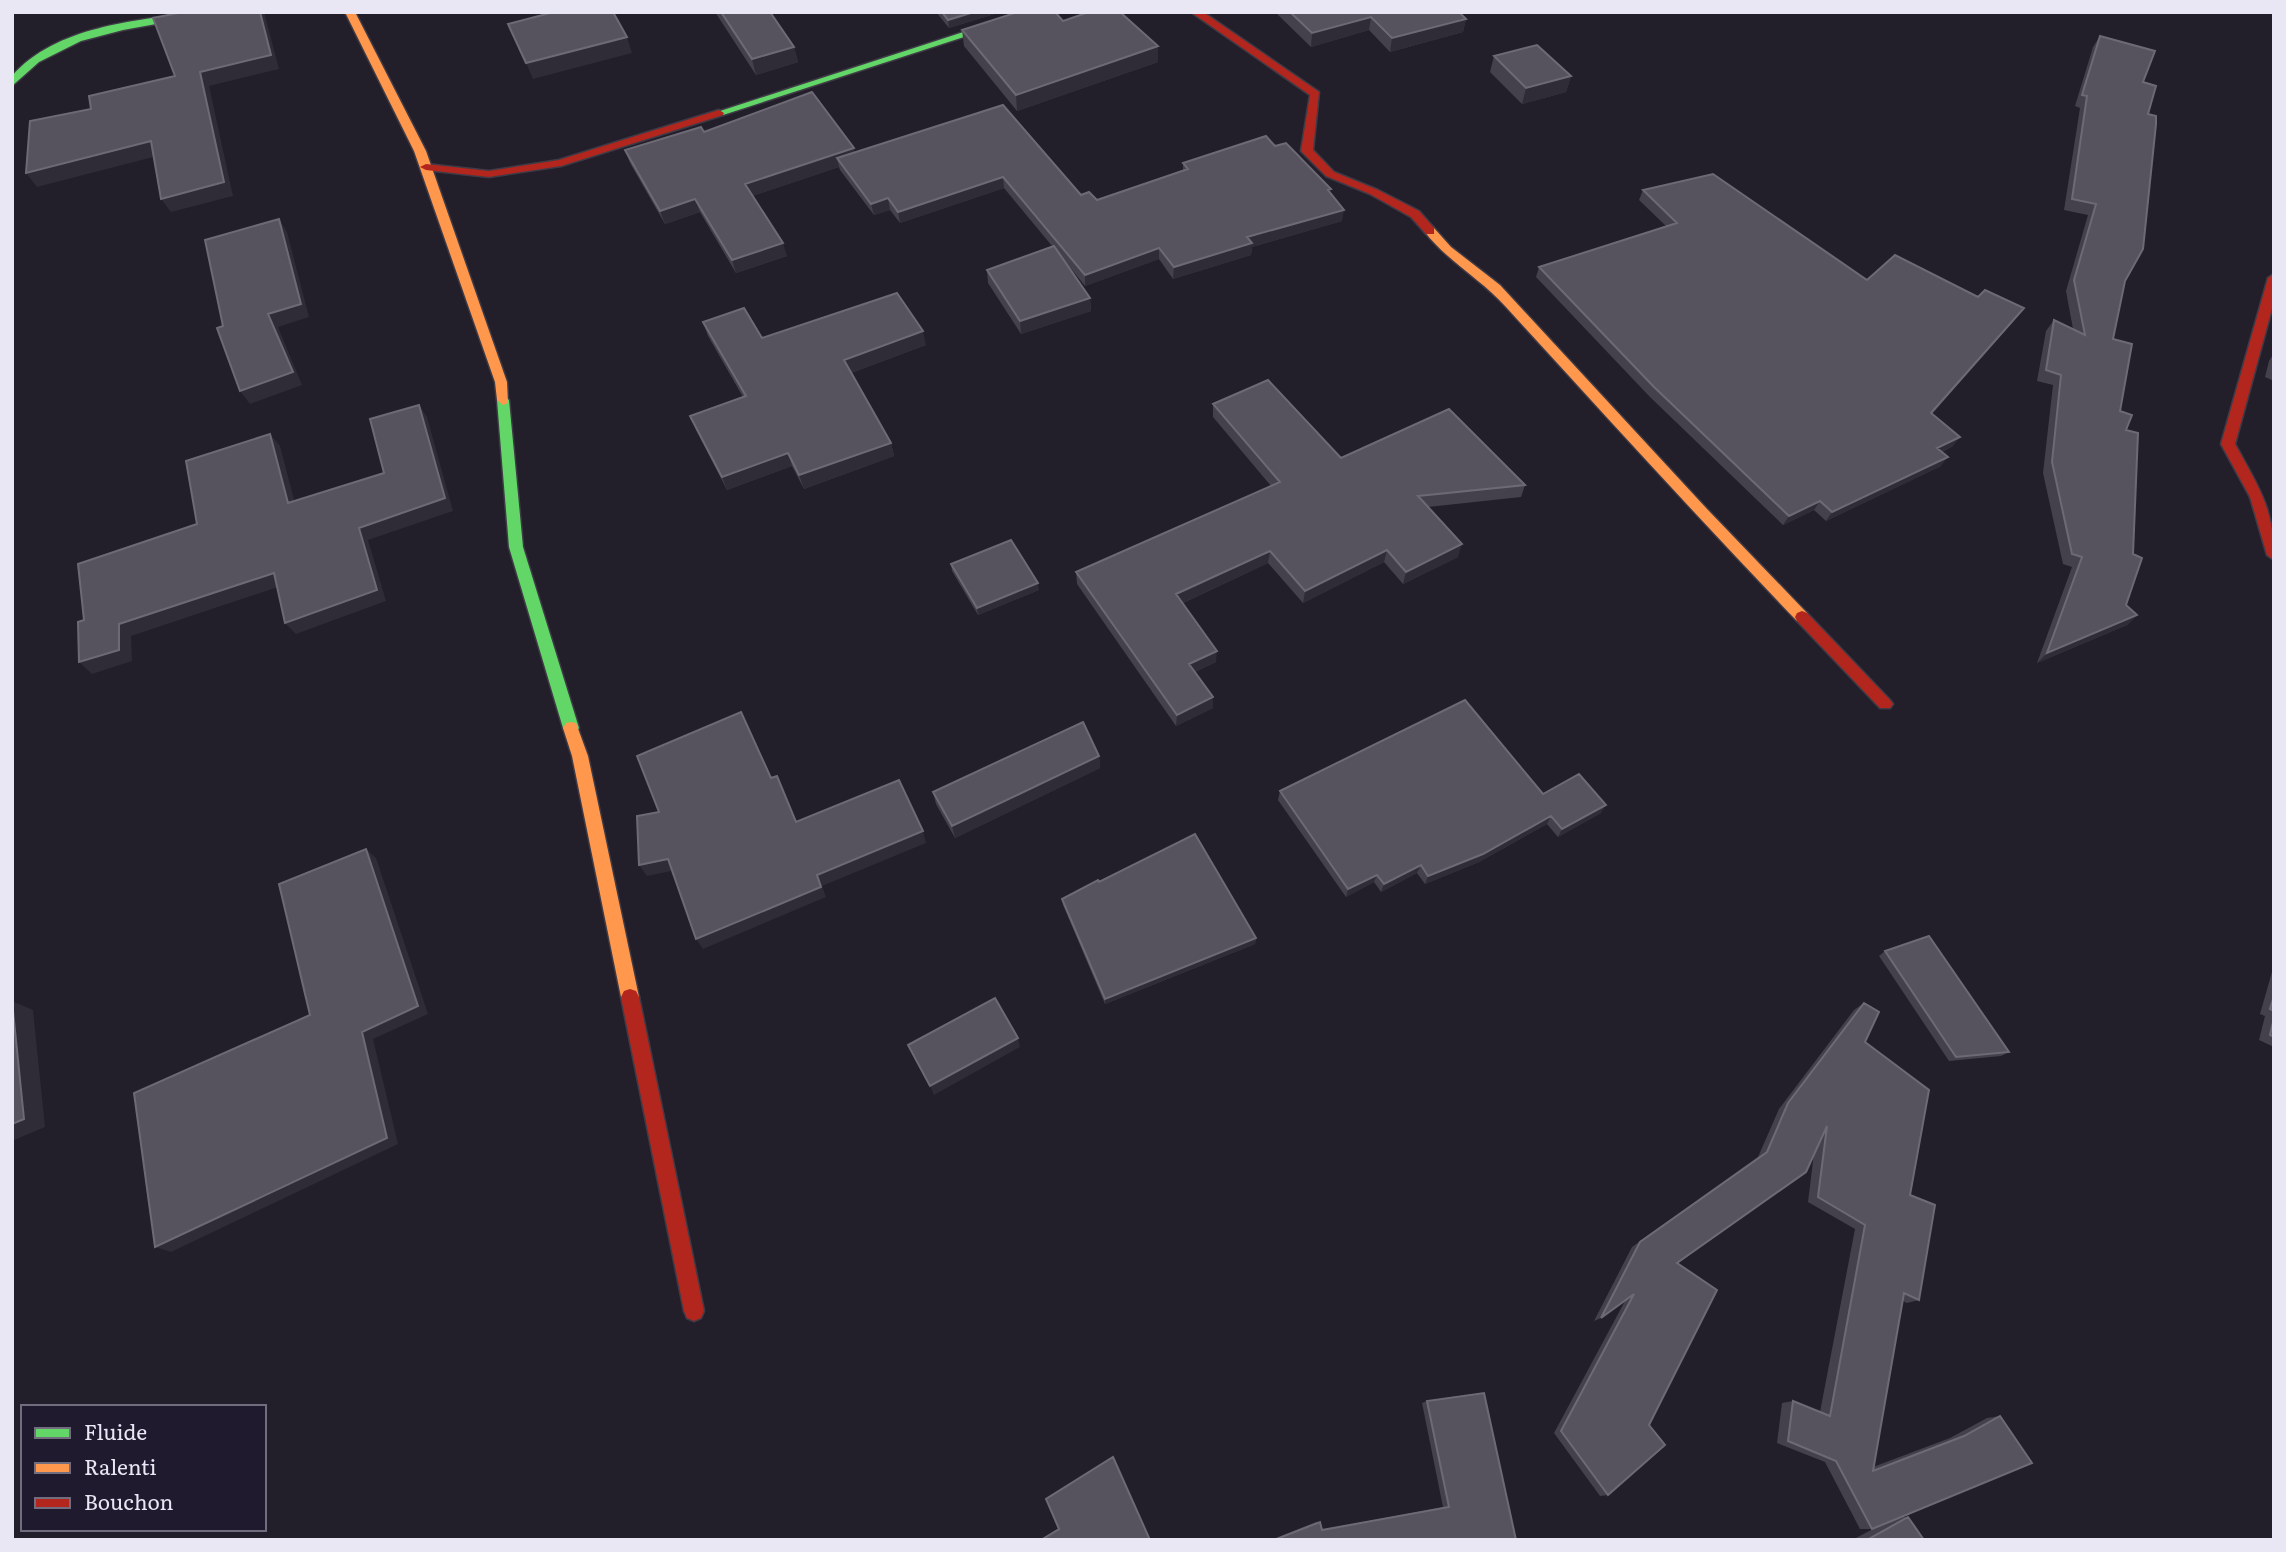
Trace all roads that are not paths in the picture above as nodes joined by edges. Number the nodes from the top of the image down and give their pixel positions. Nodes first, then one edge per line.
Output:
1 (218, 12) edge
2 (350, 12) edge
3 (1036, 12) edge
4 (1196, 12) edge
5 (12, 83) edge
6 (426, 167) junction
7 (2274, 278) edge
8 (2274, 555) edge
9 (1885, 704) dead end
10 (694, 1311) dead end

1 - 5 street
2 - 6 street
3 - 6 street
4 - 9 street
6 - 10 street
7 - 8 street

